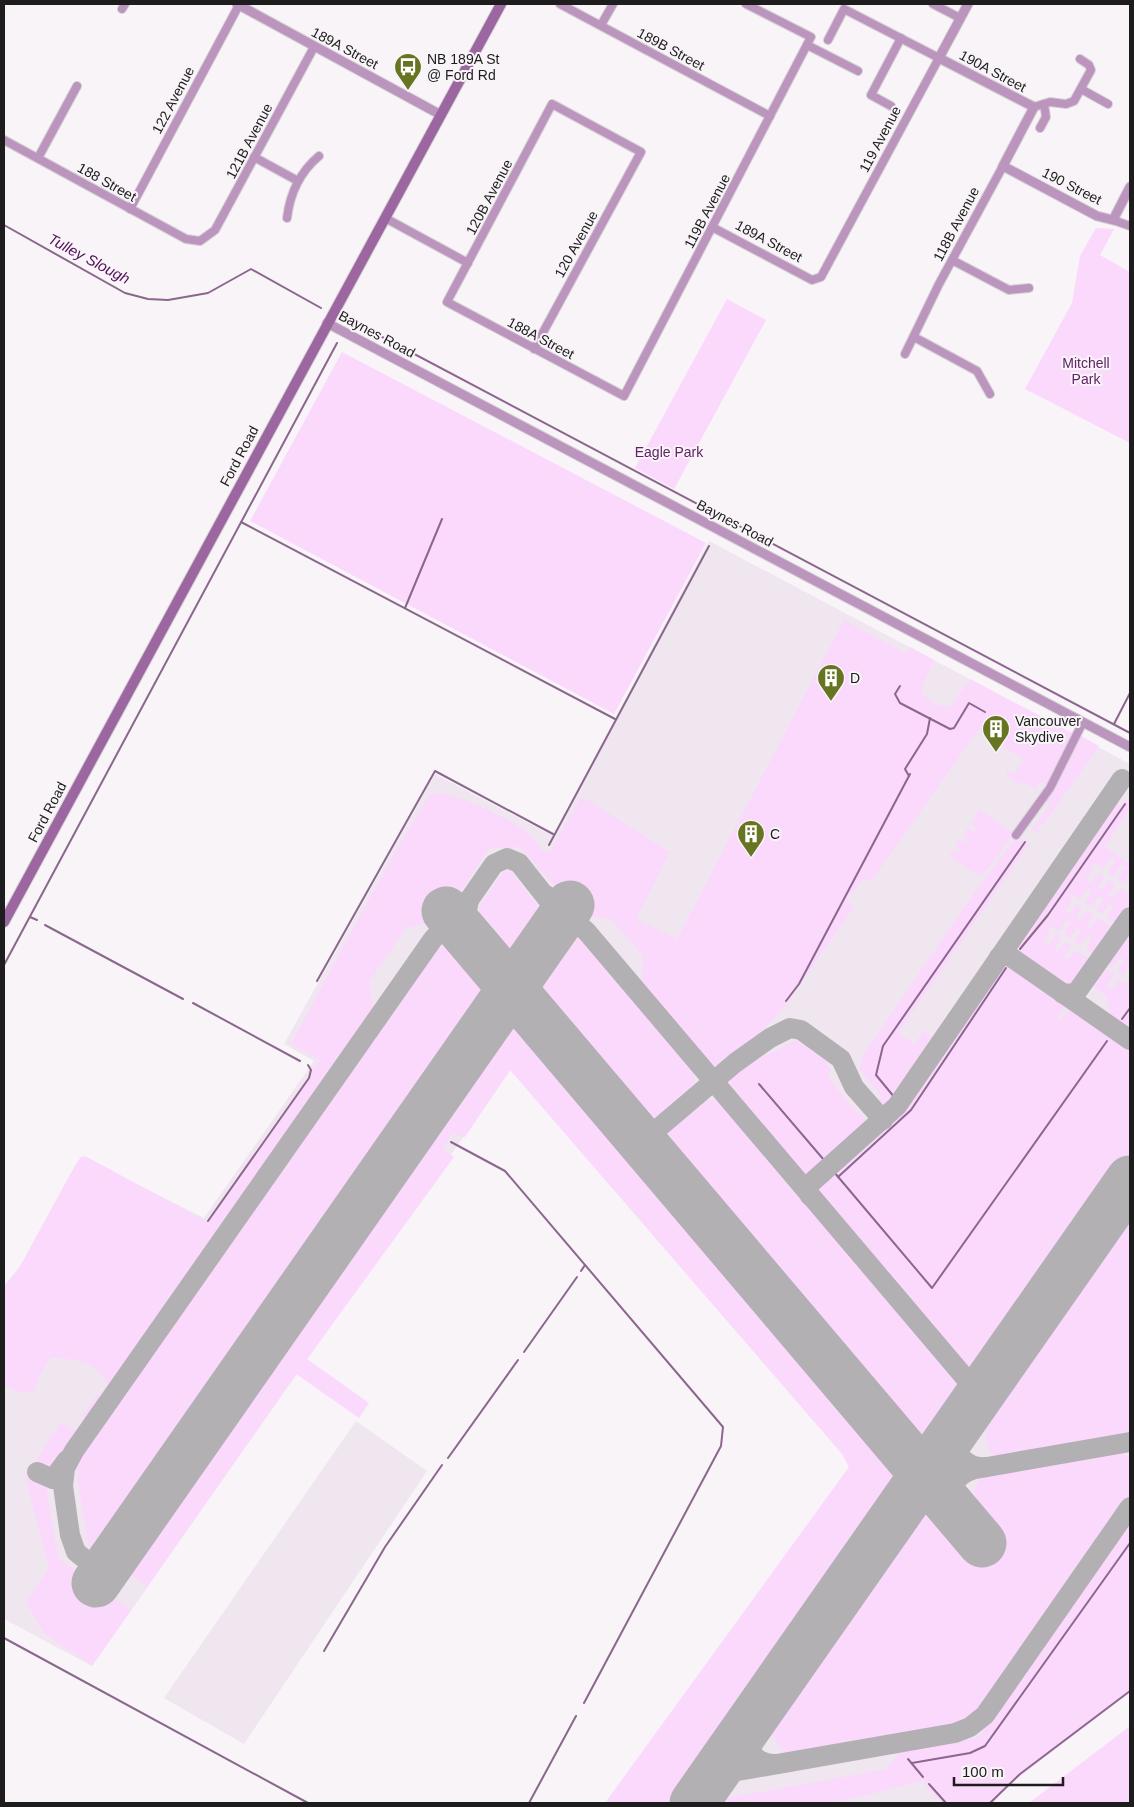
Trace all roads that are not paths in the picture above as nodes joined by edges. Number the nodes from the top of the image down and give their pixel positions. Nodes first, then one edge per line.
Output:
1 (239, 4) edge
2 (501, 4) edge
3 (560, 4) edge
4 (613, 4) edge
5 (746, 4) edge
6 (933, 4) edge
7 (968, 4) edge
8 (960, 18) junction
9 (601, 25) junction
10 (901, 38) junction
11 (828, 40) dead end
12 (807, 45) junction
13 (314, 46) junction
14 (939, 58) junction
15 (1080, 59) dead end
16 (858, 71) dead end
17 (77, 86) dead end
18 (1081, 89) junction
19 (552, 104) joint
20 (1044, 104) junction
21 (1108, 104) dead end
22 (891, 106) dead end
23 (1034, 107) junction
24 (441, 116) junction
25 (770, 116) junction
26 (1040, 128) dead end
27 (4, 140) edge
28 (319, 156) dead end
29 (254, 157) junction
30 (38, 158) junction
31 (1003, 166) junction
32 (298, 181) junction
33 (1130, 187) edge
34 (130, 209) junction
35 (287, 218) dead end
36 (386, 219) junction
37 (1112, 220) junction
38 (1130, 226) edge
39 (712, 227) junction
40 (200, 241) joint
41 (952, 260) junction
42 (468, 263) junction
43 (812, 280) joint
44 (1029, 288) dead end
45 (447, 302) joint
46 (327, 323) junction
47 (914, 337) junction
48 (534, 348) junction
49 (905, 354) dead end
50 (990, 394) dead end
51 (624, 396) joint
52 (1083, 722) junction
53 (1130, 747) edge
54 (1016, 835) dead end
55 (4, 922) edge

1 - 13 street, 189A Street
1 - 34 street, 122 Avenue
2 - 24 main road, Ford Road
3 - 9 street, 189B Street
4 - 9 street
5 - 12 street, 119B Avenue
6 - 8 street
7 - 8 street, 119 Avenue
8 - 14 street, 119 Avenue
9 - 25 street, 189B Street
10 - 11 street
10 - 14 street
10 - 22 street
12 - 16 street
12 - 25 street, 119B Avenue
13 - 24 street, 189A Street
13 - 29 street, 121B Avenue
14 - 23 street, 190A Street
14 - 43 street, 119 Avenue
15 - 18 street
17 - 30 street
18 - 20 street
18 - 21 street
19 - 42 street, 120B Avenue
19 - 48 street, 120 Avenue
20 - 23 street
20 - 26 street
23 - 31 street, 118B Avenue
24 - 36 main road, Ford Road
25 - 39 street, 119B Avenue
27 - 30 street, 188 Street
28 - 32 street
29 - 32 street
29 - 40 street, 121B Avenue
30 - 34 street, 188 Street
31 - 37 street, 190 Street
31 - 41 street, 118B Avenue
32 - 35 street
33 - 37 street
34 - 40 street, 188 Street
36 - 42 street
36 - 46 main road, Ford Road
37 - 38 street, 190 Street
39 - 43 street, 189A Street
39 - 51 street, 119B Avenue
41 - 44 street
41 - 47 street, 118B Avenue
42 - 45 street, 120B Avenue
45 - 48 street, 188A Street
46 - 52 street, Baynes Road
46 - 55 main road, Ford Road
47 - 49 street, 118B Avenue
47 - 50 street
48 - 51 street, 188A Street
52 - 53 street, Baynes Road
52 - 54 street

